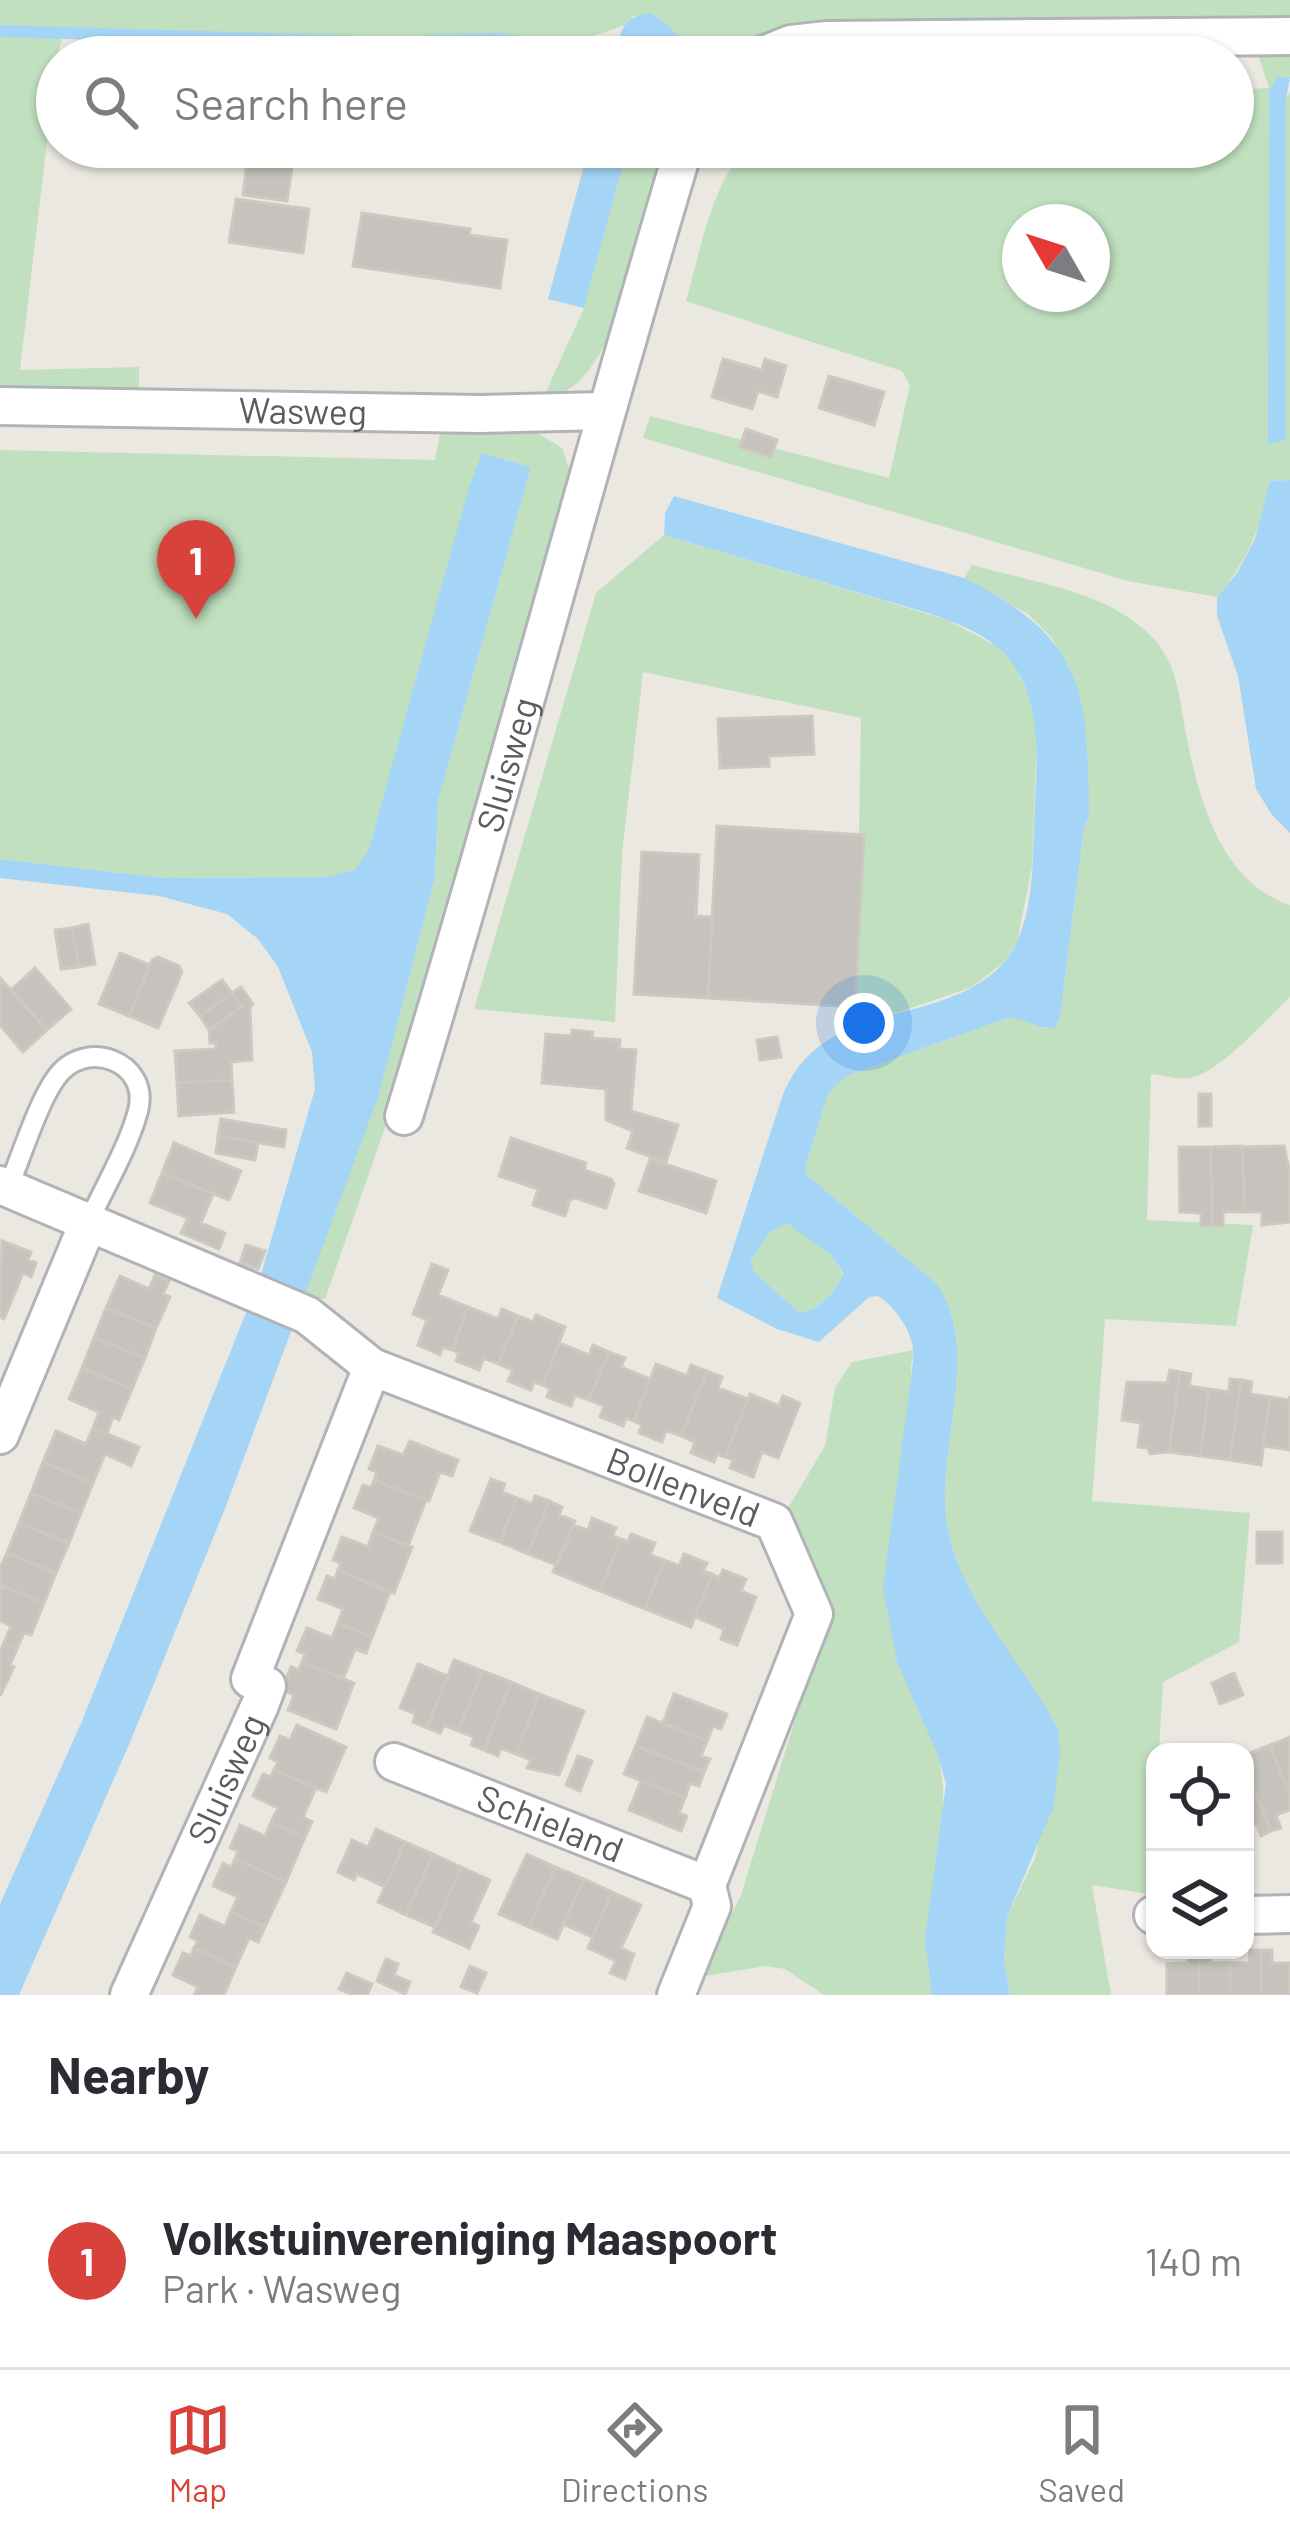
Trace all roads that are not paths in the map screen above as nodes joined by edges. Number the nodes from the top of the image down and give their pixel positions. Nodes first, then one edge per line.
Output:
1 (1254, 36) edge
2 (1290, 36) edge
3 (678, 168) edge
4 (0, 406) edge
5 (604, 411) junction
6 (404, 1116) dead end
7 (4, 1187) edge
8 (89, 1221) junction
9 (372, 1367) junction
10 (0, 1435) edge
11 (394, 1762) dead end
12 (707, 1886) junction
13 (1254, 1915) edge
14 (1290, 1915) edge
15 (129, 1995) edge
16 (676, 1995) edge

1 - 2 street
3 - 5 street, Sluisweg
4 - 5 street, Wasweg
5 - 6 street, Sluisweg
7 - 8 street, Bollenveld
7 - 8 lane
8 - 9 street, Bollenveld
8 - 10 street
9 - 12 street, Bollenveld
9 - 15 street, Sluisweg
11 - 12 street, Schieland
12 - 16 street, Bollenveld
13 - 14 street

